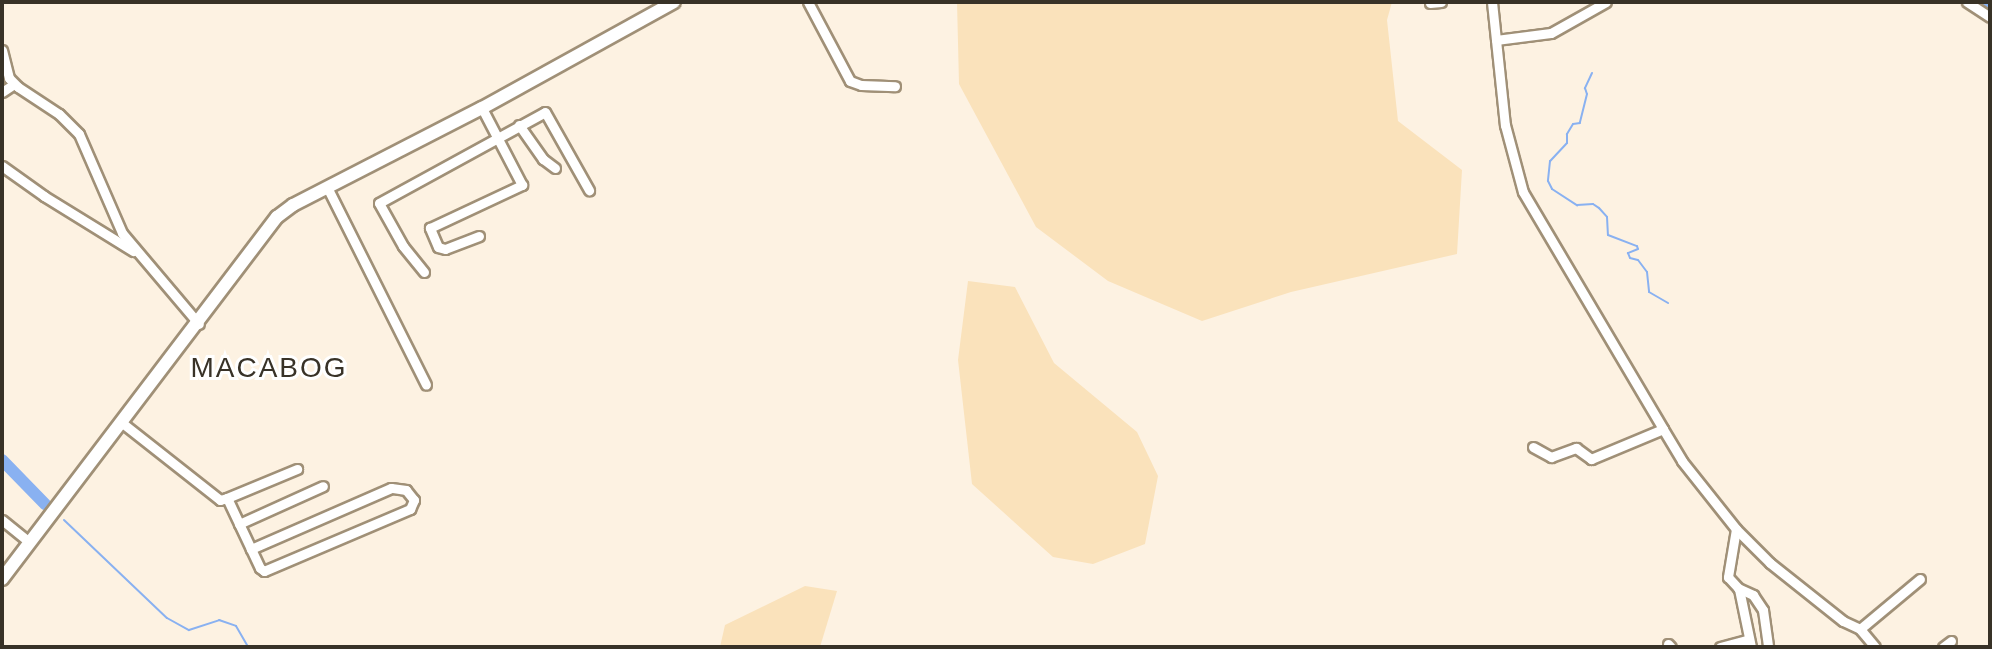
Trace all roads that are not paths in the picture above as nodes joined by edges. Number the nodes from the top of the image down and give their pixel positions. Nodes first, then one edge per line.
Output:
1 (674, 2) edge
2 (808, 2) edge
3 (1441, 2) edge
4 (1492, 2) edge
5 (1606, 2) edge
6 (1967, 2) edge
7 (1430, 3) edge
8 (1990, 17) edge
9 (1496, 40) junction
10 (2, 50) edge
11 (14, 84) junction
12 (895, 86) dead end
13 (2, 92) edge
14 (482, 108) junction
15 (519, 125) junction
16 (497, 137) junction
17 (2, 166) edge
18 (555, 168) dead end
19 (327, 187) junction
20 (589, 190) dead end
21 (479, 236) dead end
22 (145, 258) junction
23 (424, 272) dead end
24 (199, 324) junction
25 (426, 385) dead end
26 (121, 422) junction
27 (1663, 429) junction
28 (1533, 447) dead end
29 (297, 469) dead end
30 (323, 486) dead end
31 (227, 498) junction
32 (2, 520) edge
33 (239, 524) junction
34 (1736, 529) junction
35 (29, 542) junction
36 (251, 549) junction
37 (2, 579) edge
38 (1920, 579) dead end
39 (1738, 588) junction
40 (1860, 629) junction
41 (1750, 643) edge
42 (1720, 647) edge
43 (1768, 647) edge
44 (1875, 647) edge

1 - 14 highway
2 - 12 street
3 - 7 street
4 - 9 street
5 - 9 street
6 - 8 street
9 - 27 street
10 - 11 street
11 - 13 street
11 - 22 street
14 - 16 street
14 - 19 highway
15 - 16 street
15 - 18 street
15 - 20 street
16 - 21 street
16 - 23 street
17 - 22 street
19 - 24 highway
19 - 25 street
22 - 24 street
24 - 26 highway
26 - 31 street
26 - 35 highway
27 - 28 street
27 - 34 street
29 - 31 street
30 - 33 street
31 - 33 street
32 - 35 street
33 - 36 street
34 - 39 street
34 - 40 street
35 - 37 highway
36 - 36 street
38 - 40 street
39 - 41 street
39 - 43 street
40 - 44 street
41 - 42 street

